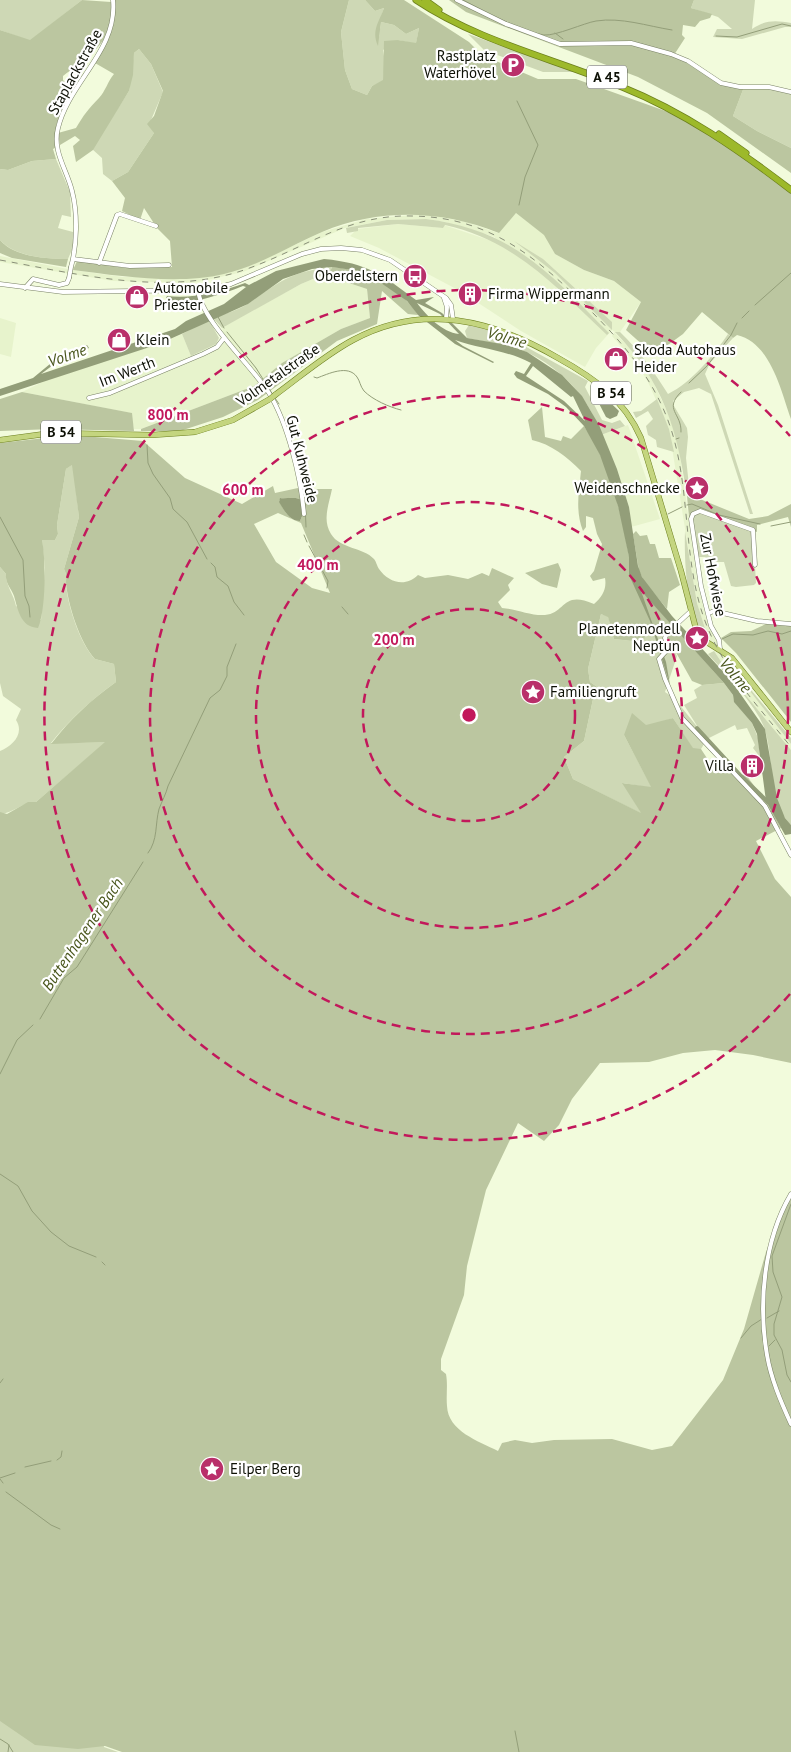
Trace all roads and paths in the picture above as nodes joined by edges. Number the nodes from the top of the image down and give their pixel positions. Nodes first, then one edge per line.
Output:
1 (113, 0) edge
2 (416, 0) edge
3 (425, 0) edge
4 (457, 0) edge
5 (791, 92) edge
6 (791, 188) edge
7 (156, 226) dead end
8 (73, 259) junction
9 (99, 263) junction
10 (169, 265) dead end
11 (0, 284) edge
12 (25, 288) junction
13 (198, 292) junction
14 (442, 296) junction
15 (446, 319) junction
16 (454, 319) junction
17 (224, 338) junction
18 (89, 398) dead end
19 (0, 440) edge
20 (304, 514) dead end
21 (755, 565) dead end
22 (690, 612) junction
23 (709, 613) junction
24 (791, 624) edge
25 (720, 649) junction
26 (791, 732) edge
27 (791, 855) edge
28 (791, 1194) edge
29 (791, 1424) edge

1 - 8 street, Staplackstraße
2 - 6 highway, A 45
3 - 6 highway, A 45
4 - 5 street
7 - 9 street
8 - 9 street
8 - 12 street, Staplackstraße, bridge
9 - 10 street
11 - 12 street
12 - 13 street
13 - 14 street
13 - 17 street, Gut Kuhweide
14 - 15 street
14 - 16 street
15 - 16 main road, B 54
15 - 19 main road, Volmetalstraße / B 54, bridge
16 - 22 main road, B 54
17 - 18 street, Im Werth
17 - 20 street, Gut Kuhweide
21 - 23 street, Zur Hofwiese
22 - 25 main road, B 54
22 - 27 street
23 - 24 street
23 - 25 street, Zur Hofwiese
25 - 26 main road, B 54
28 - 29 street

